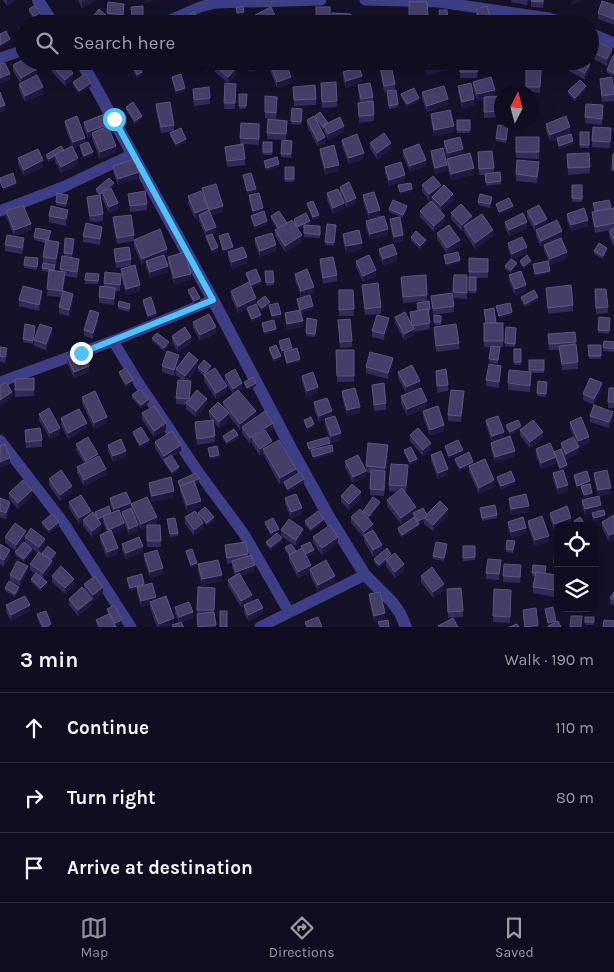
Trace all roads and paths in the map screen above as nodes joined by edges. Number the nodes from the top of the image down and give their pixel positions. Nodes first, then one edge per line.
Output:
1 (38, 0) edge
2 (322, 0) edge
3 (365, 0) edge
4 (47, 15) edge
5 (181, 15) edge
6 (528, 15) edge
7 (599, 37) edge
8 (614, 43) edge
9 (15, 53) edge
10 (0, 58) edge
11 (91, 70) edge
12 (133, 154) junction
13 (0, 211) edge
14 (213, 300) junction
15 (113, 342) junction
16 (0, 382) edge
17 (0, 440) edge
18 (365, 575) junction
19 (289, 612) junction
20 (131, 627) edge
21 (260, 627) edge
22 (406, 627) edge

1 - 4 street
2 - 5 street
3 - 6 street
7 - 8 street
9 - 10 street
11 - 12 street
12 - 13 street
12 - 14 street
14 - 15 street
14 - 18 street
15 - 16 street
15 - 19 street
17 - 20 street
18 - 19 street
18 - 22 street
19 - 21 street

